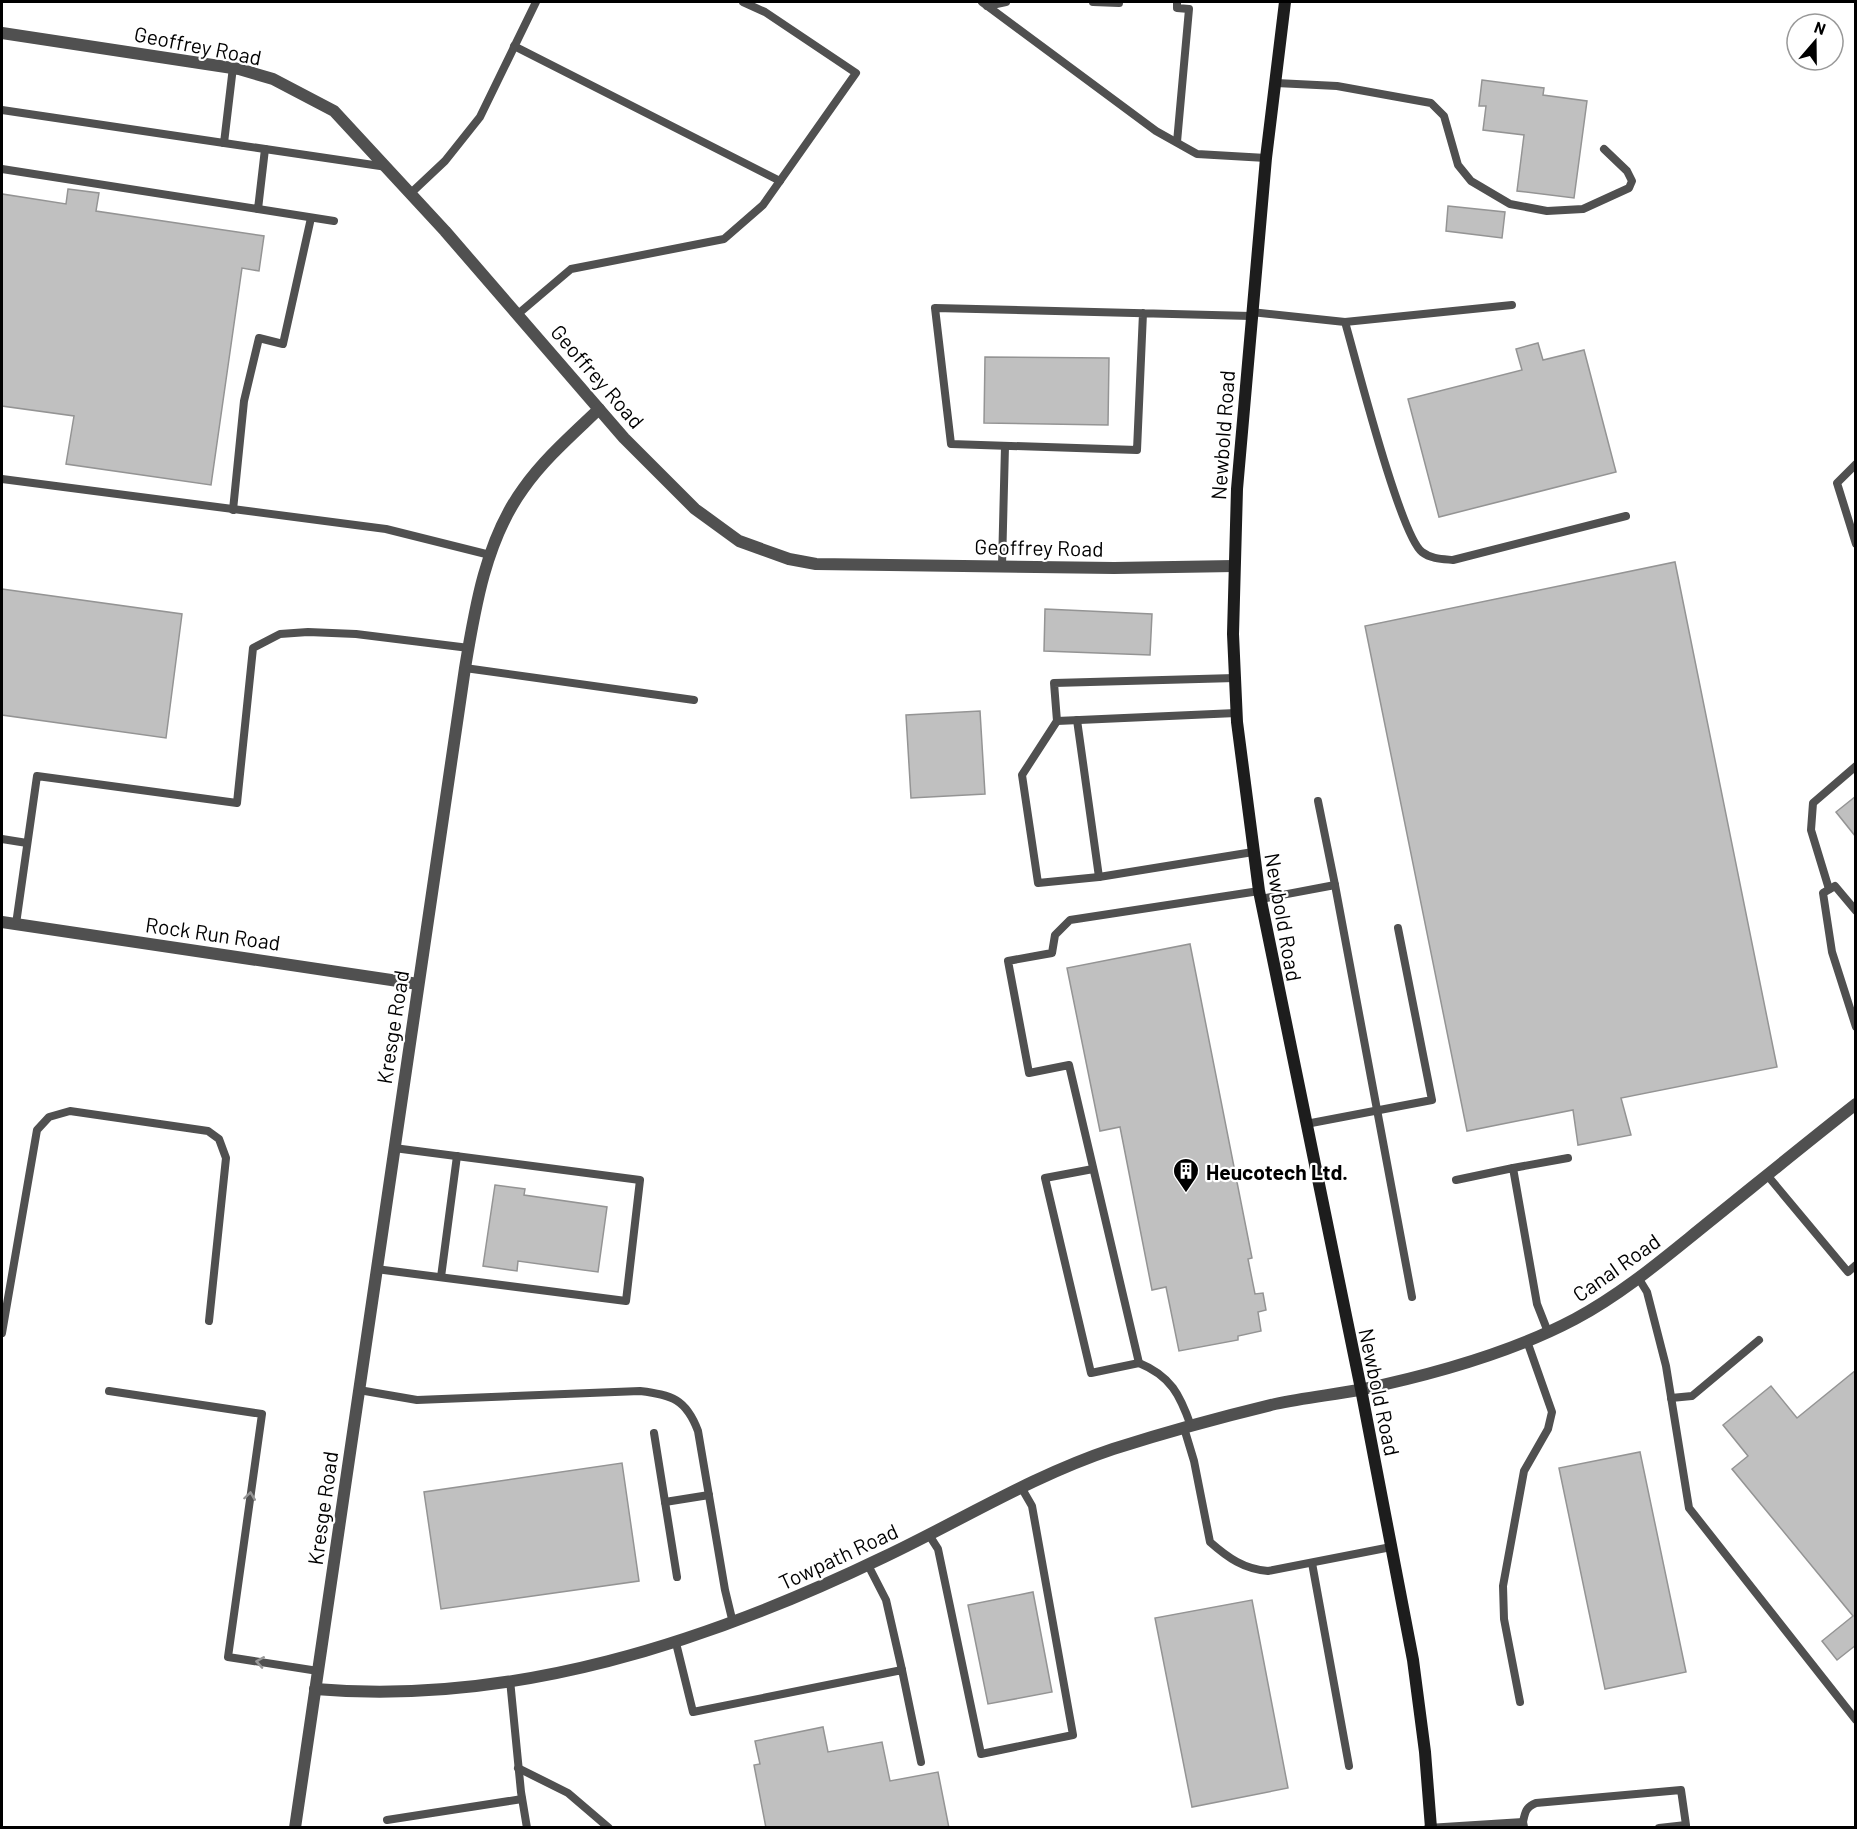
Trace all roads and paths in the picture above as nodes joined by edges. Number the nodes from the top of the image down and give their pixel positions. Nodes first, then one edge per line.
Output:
1 (536, 2) edge
2 (743, 2) edge
3 (1006, 2) edge
4 (1093, 2) edge
5 (1177, 2) edge
6 (1285, 2) edge
7 (1119, 3) dead end
8 (984, 4) edge
9 (2, 33) edge
10 (514, 46) junction
11 (233, 68) junction
12 (1276, 83) junction
13 (2, 110) edge
14 (1177, 142) junction
15 (225, 143) junction
16 (265, 149) junction
17 (1604, 149) dead end
18 (1266, 158) junction
19 (388, 167) junction
20 (2, 169) edge
21 (780, 181) junction
22 (411, 193) junction
23 (258, 209) junction
24 (311, 218) junction
25 (333, 221) dead end
26 (1512, 306) dead end
27 (518, 314) junction
28 (1143, 314) junction
29 (1251, 314) junction
30 (1345, 322) junction
31 (599, 409) junction
32 (1005, 446) junction
33 (1856, 464) edge
34 (2, 479) edge
35 (233, 510) junction
36 (1626, 516) dead end
37 (1856, 544) edge
38 (490, 555) junction
39 (1002, 566) junction
40 (1234, 566) junction
41 (469, 648) junction
42 (465, 668) junction
43 (1234, 678) junction
44 (694, 700) dead end
45 (1236, 713) junction
46 (1077, 720) junction
47 (1057, 721) junction
48 (1856, 766) edge
49 (1318, 801) dead end
50 (2, 839) edge
51 (27, 843) junction
52 (1253, 852) junction
53 (1099, 877) junction
54 (1335, 885) junction
55 (1829, 890) junction
56 (1260, 895) junction
57 (1856, 911) edge
58 (2, 922) edge
59 (16, 924) junction
60 (1398, 928) dead end
61 (418, 984) junction
62 (1856, 1027) edge
63 (1856, 1104) edge
64 (1379, 1111) junction
65 (1306, 1124) junction
66 (394, 1148) junction
67 (457, 1156) junction
68 (1568, 1158) dead end
69 (1513, 1168) junction
70 (1093, 1169) junction
71 (1767, 1175) junction
72 (1456, 1180) dead end
73 (1856, 1265) edge
74 (376, 1269) junction
75 (441, 1277) junction
76 (1639, 1279) junction
77 (1412, 1297) dead end
78 (209, 1321) dead end
79 (1548, 1332) junction
80 (2, 1334) edge
81 (1760, 1340) dead end
82 (1527, 1341) junction
83 (1139, 1363) junction
84 (1361, 1389) junction
85 (359, 1390) junction
86 (109, 1391) dead end
87 (1671, 1398) junction
88 (1187, 1427) junction
89 (654, 1433) dead end
90 (1022, 1487) junction
91 (709, 1495) junction
92 (665, 1502) junction
93 (929, 1534) junction
94 (1391, 1547) junction
95 (1312, 1563) junction
96 (868, 1565) junction
97 (677, 1577) dead end
98 (733, 1623) junction
99 (676, 1643) junction
100 (902, 1670) junction
101 (318, 1671) junction
102 (510, 1680) junction
103 (315, 1689) junction
104 (1520, 1701) dead end
105 (1856, 1720) edge
106 (921, 1762) dead end
107 (1348, 1766) dead end
108 (518, 1768) junction
109 (522, 1799) junction
110 (387, 1820) dead end
111 (1523, 1825) edge
112 (295, 1827) edge
113 (527, 1827) edge
114 (609, 1827) edge
115 (1430, 1827) edge
116 (1659, 1827) edge

1 - 10 lane
2 - 21 lane
3 - 8 lane
4 - 7 lane
5 - 14 lane
6 - 12 main road, Newbold Road
8 - 14 lane
9 - 11 street, Geoffrey Road
10 - 21 lane
10 - 22 lane
11 - 15 lane
11 - 19 street, Geoffrey Road
12 - 17 lane
12 - 18 main road, Newbold Road
13 - 15 lane
14 - 18 lane
15 - 16 lane
16 - 19 lane
16 - 23 lane
18 - 29 main road, Newbold Road
19 - 22 street, Geoffrey Road
20 - 23 lane
21 - 27 lane
22 - 27 street, Geoffrey Road
23 - 24 lane
24 - 25 lane
24 - 35 lane
26 - 30 lane
27 - 31 street, Geoffrey Road
28 - 29 lane
28 - 32 lane
28 - 32 lane
29 - 30 lane
29 - 40 main road, Newbold Road
30 - 36 lane
31 - 38 street, Kresge Road
31 - 39 street, Geoffrey Road
32 - 39 lane
33 - 37 lane
34 - 35 lane
35 - 38 lane
38 - 41 street, Kresge Road
39 - 40 street, Geoffrey Road
40 - 43 main road, Newbold Road
41 - 42 street, Kresge Road
41 - 51 lane
42 - 44 lane
42 - 61 street, Kresge Road
43 - 45 main road, Newbold Road
43 - 47 lane
45 - 46 lane
45 - 52 main road, Newbold Road
46 - 47 lane
46 - 53 lane
47 - 53 lane
48 - 55 lane
49 - 54 lane
50 - 51 lane
51 - 59 lane
52 - 53 lane
52 - 56 main road, Newbold Road
54 - 56 lane
54 - 64 lane
55 - 57 lane
55 - 62 lane
56 - 65 main road, Newbold Road
56 - 70 lane
58 - 59 street, Rock Run Road
59 - 61 street, Rock Run Road
60 - 64 lane
61 - 66 street, Kresge Road
63 - 71 street, Canal Road
64 - 65 lane
64 - 77 lane
65 - 84 main road, Newbold Road
66 - 67 lane
66 - 74 street, Kresge Road
67 - 75 lane
67 - 75 lane
68 - 69 lane
69 - 72 lane
69 - 79 lane
70 - 83 lane
70 - 83 lane
71 - 73 lane
71 - 76 street, Canal Road
74 - 75 lane
74 - 85 street, Kresge Road
76 - 79 street, Canal Road
76 - 87 lane
78 - 80 lane
79 - 82 street, Canal Road
81 - 87 lane
82 - 84 street, Canal Road
82 - 104 lane
83 - 88 lane
84 - 88 street, Towpath Road
84 - 94 main road, Newbold Road
85 - 91 lane
85 - 101 street, Kresge Road
101 -> 86 lane
87 - 105 lane
88 - 90 street, Towpath Road
88 - 95 lane
89 - 92 lane
90 - 93 street, Towpath Road
90 - 93 lane
91 - 92 lane
91 - 98 lane
92 - 97 lane
93 - 96 street, Towpath Road
94 - 95 lane
94 - 115 main road, Newbold Road
95 - 107 lane
96 - 98 street, Towpath Road
96 - 100 lane
98 - 99 street, Towpath Road
99 - 100 lane
99 - 102 street, Towpath Road
100 - 106 lane
101 - 103 street, Kresge Road
102 - 103 street, Towpath Road
102 - 108 lane
103 - 112 street, Kresge Road
108 - 109 lane
108 - 114 lane
109 - 110 lane
109 - 113 lane
111 - 115 lane
111 - 116 lane

